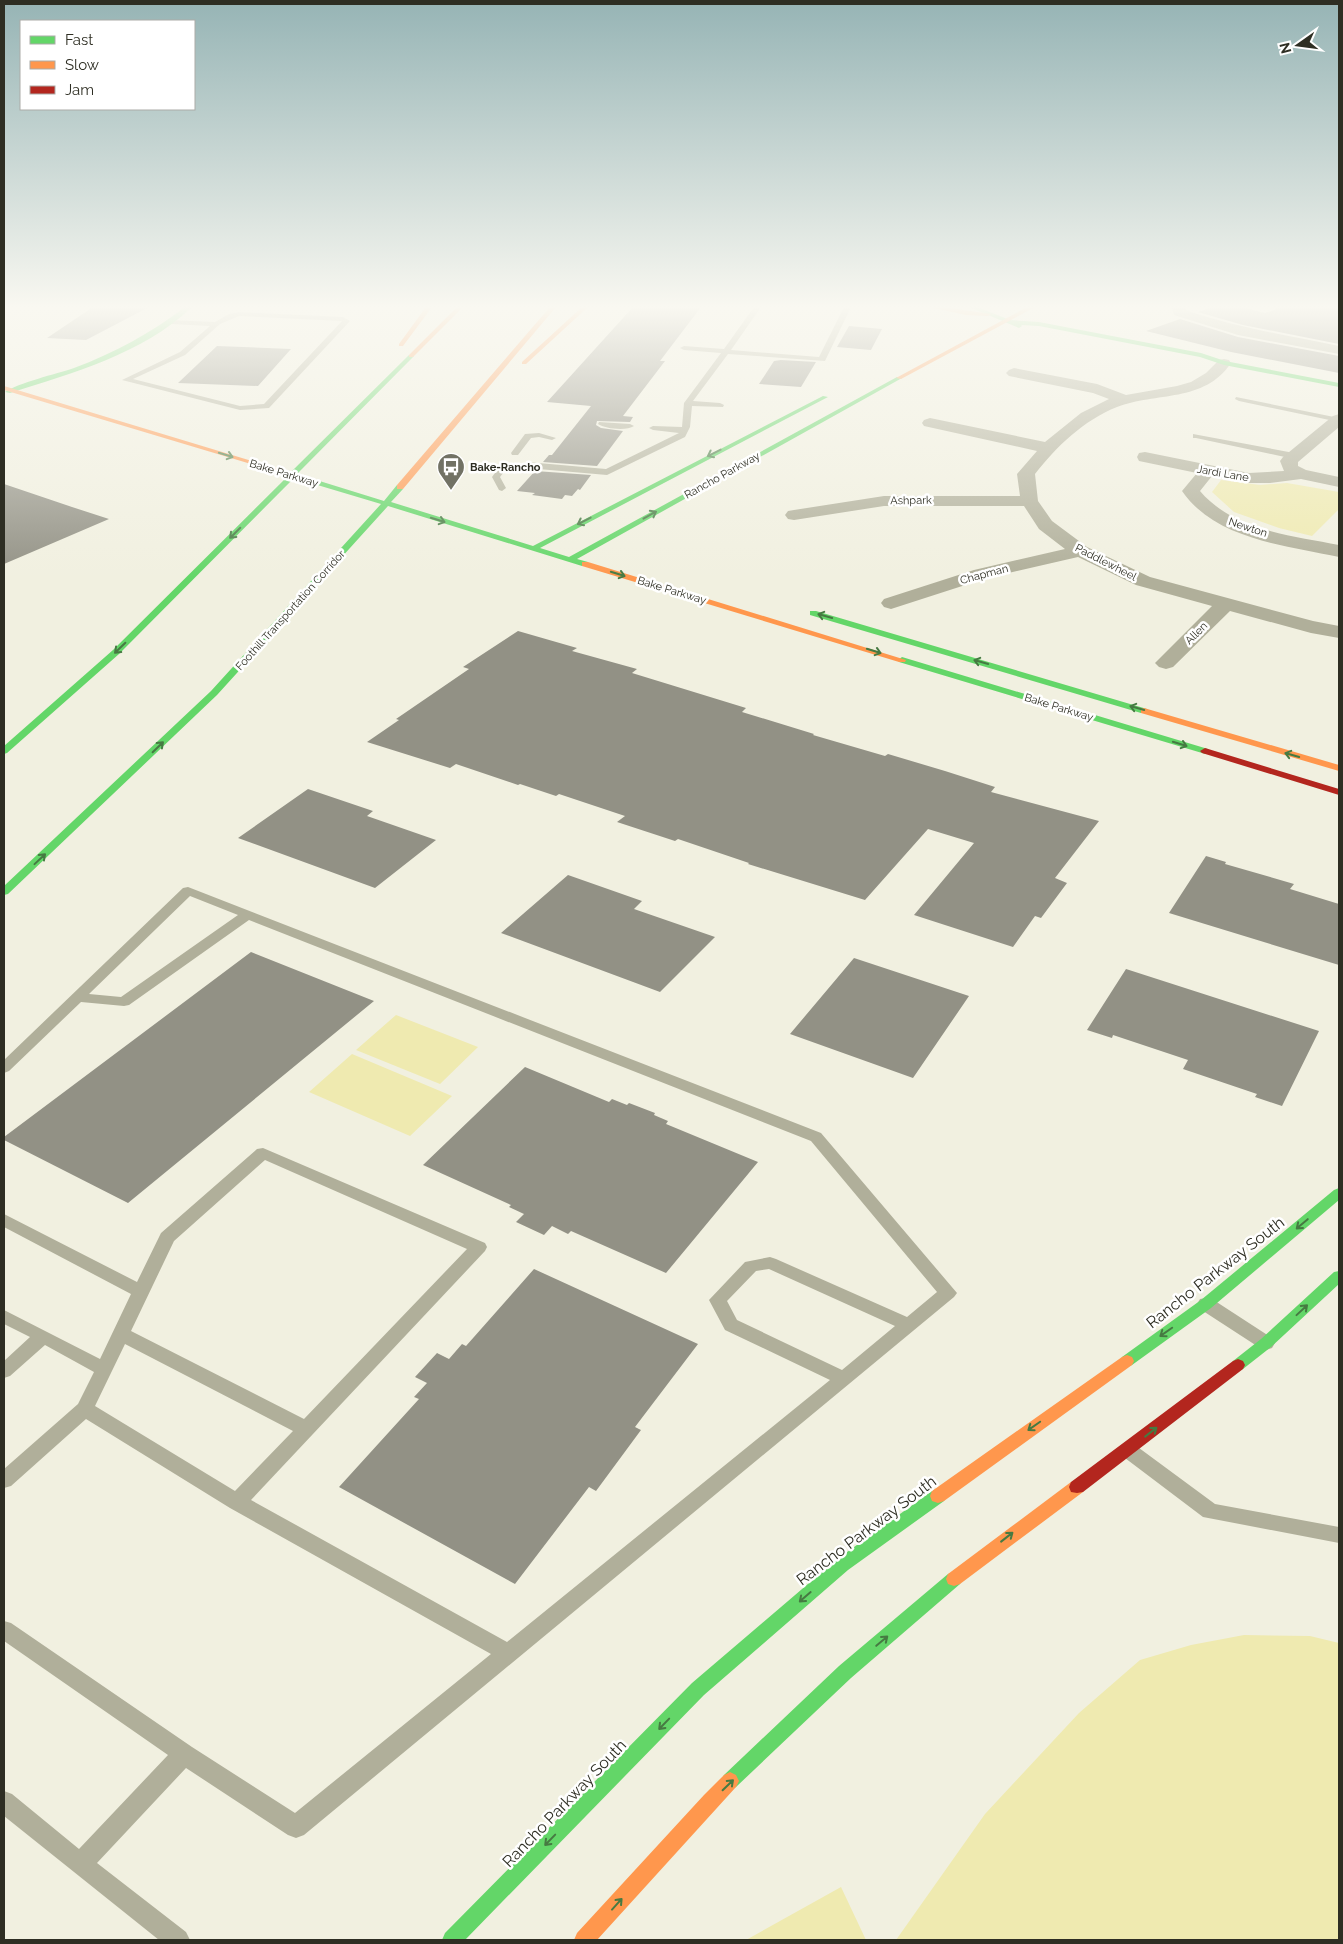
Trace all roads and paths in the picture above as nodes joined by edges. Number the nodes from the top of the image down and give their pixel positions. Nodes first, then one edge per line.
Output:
1 (30, 398) edge
2 (198, 398) edge
3 (274, 398) edge
4 (359, 398) edge
5 (369, 398) edge
6 (475, 398) edge
7 (692, 398) edge
8 (823, 398) edge
9 (861, 398) edge
10 (1119, 398) edge
11 (1140, 398) edge
12 (1125, 400) junction
13 (1239, 400) dead end
14 (688, 403) junction
15 (720, 405) dead end
16 (786, 417) junction
17 (1339, 420) edge
18 (602, 424) dead end
19 (930, 424) dead end
20 (630, 426) dead end
21 (653, 428) dead end
22 (684, 430) junction
23 (1196, 436) dead end
24 (552, 438) dead end
25 (322, 444) junction
26 (1048, 448) junction
27 (515, 453) dead end
28 (1294, 456) junction
29 (287, 458) dead end
30 (1145, 458) dead end
31 (527, 465) dead end
32 (316, 466) dead end
33 (503, 468) dead end
34 (1207, 471) junction
35 (1301, 474) junction
36 (711, 482) junction
37 (1339, 482) edge
38 (381, 486) dead end
39 (502, 488) dead end
40 (410, 495) dead end
41 (1029, 501) junction
42 (794, 515) dead end
43 (537, 531) dead end
44 (554, 536) junction
45 (534, 548) junction
46 (592, 548) junction
47 (1080, 551) junction
48 (1339, 551) edge
49 (610, 553) dead end
50 (572, 559) junction
51 (891, 603) dead end
52 (1226, 604) junction
53 (799, 609) dead end
54 (1339, 632) edge
55 (1166, 663) dead end
56 (4, 751) edge
57 (1339, 768) edge
58 (1339, 792) edge
59 (5, 891) edge
60 (248, 914) junction
61 (78, 997) junction
62 (4, 1068) edge
63 (1339, 1193) edge
64 (4, 1220) edge
65 (1339, 1276) edge
66 (141, 1292) junction
67 (1206, 1304) junction
68 (4, 1316) edge
69 (910, 1325) junction
70 (121, 1334) junction
71 (43, 1336) junction
72 (1266, 1343) junction
73 (104, 1369) junction
74 (4, 1371) edge
75 (843, 1378) junction
76 (85, 1409) junction
77 (306, 1429) junction
78 (1128, 1450) junction
79 (4, 1480) edge
80 (237, 1502) junction
81 (1339, 1535) edge
82 (4, 1630) edge
83 (508, 1653) junction
84 (184, 1754) junction
85 (4, 1802) edge
86 (80, 1864) junction
87 (178, 1940) edge
88 (452, 1940) edge
89 (584, 1940) edge

1 -> 45 main road, Bake Parkway
2 - 3 lane
4 - 25 main road
5 - 25 main road
59 -> 6 main road, Foothill Transportation Corridor
7 - 14 lane
8 - 16 main road, Rancho Parkway
9 - 36 main road, Rancho Parkway
10 - 12 street
11 - 12 street, Paddlewheel
12 - 26 street, Paddlewheel
13 - 17 lane
14 - 15 lane
14 - 22 lane
16 - 36 main road
16 -> 44 main road, Rancho Parkway
17 - 28 street
18 - 20 lane
19 - 26 street
21 - 22 lane
22 - 31 lane
23 - 28 lane
24 - 27 lane
25 -> 56 main road
26 - 41 street, Paddlewheel
28 - 35 street
29 - 32 main road, Bake Parkway
30 - 34 street, Jardi Lane
33 - 39 lane
34 - 35 street, Jardi Lane
34 - 48 street, Newton
35 - 37 street, Jardi Lane
46 -> 36 main road, Rancho Parkway
38 - 40 main road
41 - 42 street, Ashpark
41 - 47 street, Paddlewheel
43 - 44 main road
44 - 45 main road, Rancho Parkway
44 - 46 main road
45 - 50 main road, Bake Parkway
46 - 49 main road
46 - 50 main road, Rancho Parkway
47 - 51 street, Chapman
47 - 52 street, Paddlewheel
50 -> 58 main road, Bake Parkway
52 - 54 street, Paddlewheel
52 - 55 street, Allen
57 -> 53 main road, Bake Parkway
60 - 61 lane
60 - 61 lane
60 - 69 lane
61 - 62 lane
63 -> 67 main road, Rancho Parkway South
64 - 66 lane
72 -> 65 main road
66 - 70 lane
66 - 77 lane
67 - 72 lane
67 -> 88 main road, Rancho Parkway South
68 - 71 lane
69 - 75 lane
69 - 75 lane
70 - 73 lane
70 - 77 lane
71 - 73 lane
71 - 74 lane
78 -> 72 main road
73 - 76 lane
75 - 83 lane
76 - 79 lane
76 - 80 lane
77 - 80 lane
78 - 81 lane
89 -> 78 main road
80 - 83 lane
82 - 84 lane
83 - 84 lane
84 - 86 lane
85 - 86 lane
86 - 87 lane

